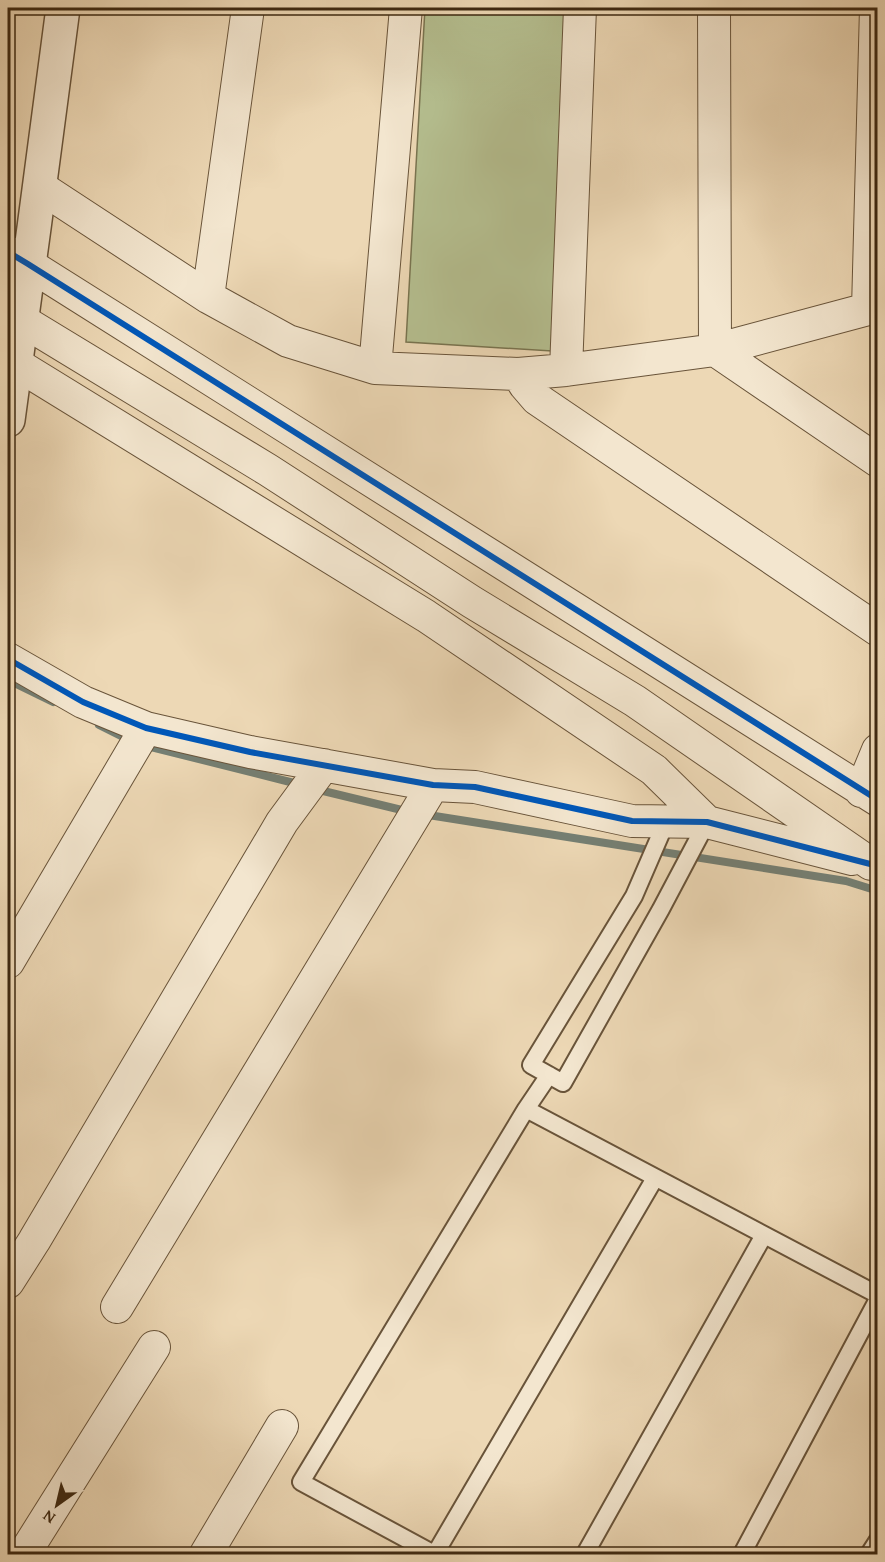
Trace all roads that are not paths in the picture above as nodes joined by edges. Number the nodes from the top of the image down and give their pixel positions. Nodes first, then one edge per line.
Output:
1 (63, 8) edge
2 (248, 8) edge
3 (406, 8) edge
4 (580, 8) edge
5 (714, 8) edge
6 (876, 8) edge
7 (40, 187) junction
8 (18, 258) edge
9 (208, 297) junction
10 (873, 308) edge
11 (14, 316) edge
12 (715, 350) junction
13 (11, 361) edge
14 (375, 368) junction
15 (566, 370) junction
16 (518, 374) junction
17 (8, 420) edge
18 (878, 461) edge
19 (878, 630) edge
20 (8, 659) edge
21 (146, 728) junction
22 (878, 750) edge
23 (324, 765) junction
24 (433, 785) junction
25 (869, 795) edge
26 (666, 822) junction
27 (707, 822) junction
28 (874, 865) edge
29 (8, 962) edge
30 (556, 1079) junction
31 (526, 1109) junction
32 (655, 1178) junction
33 (764, 1235) junction
34 (8, 1282) edge
35 (878, 1297) edge
36 (117, 1308) dead end
37 (154, 1347) dead end
38 (282, 1426) dead end
39 (878, 1540) edge
40 (24, 1554) edge
41 (206, 1554) edge
42 (434, 1554) edge
43 (585, 1554) edge
44 (742, 1554) edge
45 (869, 1554) edge

1 - 7 street
2 - 9 street
3 - 14 street
4 - 15 street
5 - 12 street
6 - 10 street
7 - 8 street
7 - 9 street
8 - 11 street
8 - 25 street
9 - 14 street
10 - 12 street
11 - 13 street
11 - 28 street
12 - 15 street
12 - 18 street
13 - 17 street
13 - 27 street
14 - 16 street
15 - 16 street
16 - 19 street
20 - 21 street
21 - 23 street
21 - 29 street
22 - 25 street
23 - 24 street
23 - 34 street
24 - 26 street
24 - 36 street
26 - 27 street
26 - 30 lane
27 - 28 street
27 - 30 lane
30 - 31 lane
31 - 32 lane
31 - 42 lane
32 - 33 lane
32 - 42 lane
33 - 35 lane
33 - 43 lane
35 - 44 lane
37 - 40 street
38 - 41 street
39 - 45 lane

